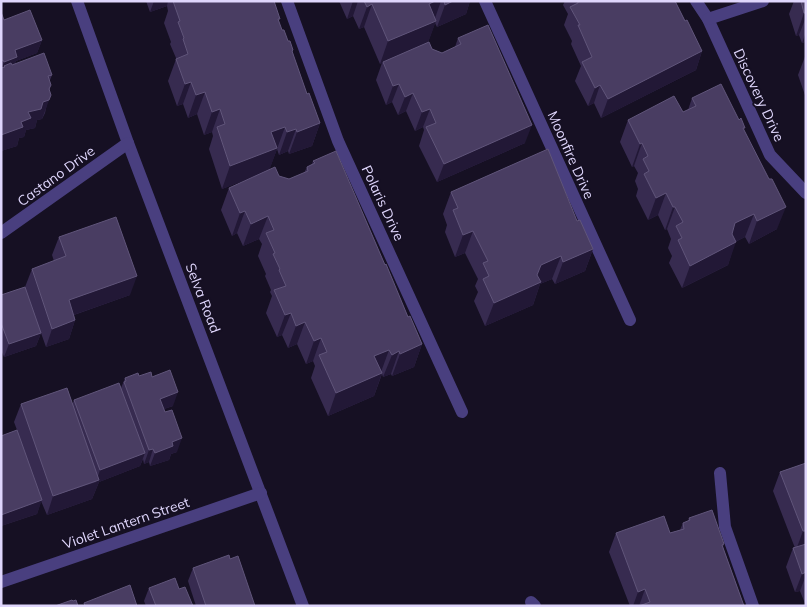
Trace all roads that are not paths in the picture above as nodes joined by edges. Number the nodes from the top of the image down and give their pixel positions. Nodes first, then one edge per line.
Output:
1 (77, 1) edge
2 (287, 1) edge
3 (485, 1) edge
4 (696, 1) edge
5 (763, 1) edge
6 (708, 19) junction
7 (128, 143) junction
8 (806, 193) edge
9 (1, 233) edge
10 (630, 320) dead end
11 (462, 412) dead end
12 (720, 472) dead end
13 (261, 493) junction
14 (1, 582) edge
15 (303, 606) edge
16 (753, 606) edge

1 - 7 street, Selva Road
2 - 11 street, Polaris Drive
3 - 10 street, Moonfire Drive
4 - 6 street, Discovery Drive
5 - 6 street
6 - 8 street, Discovery Drive
7 - 9 street, Castano Drive
7 - 13 street, Selva Road
12 - 16 street
13 - 14 street, Violet Lantern Street
13 - 15 street, Selva Road

